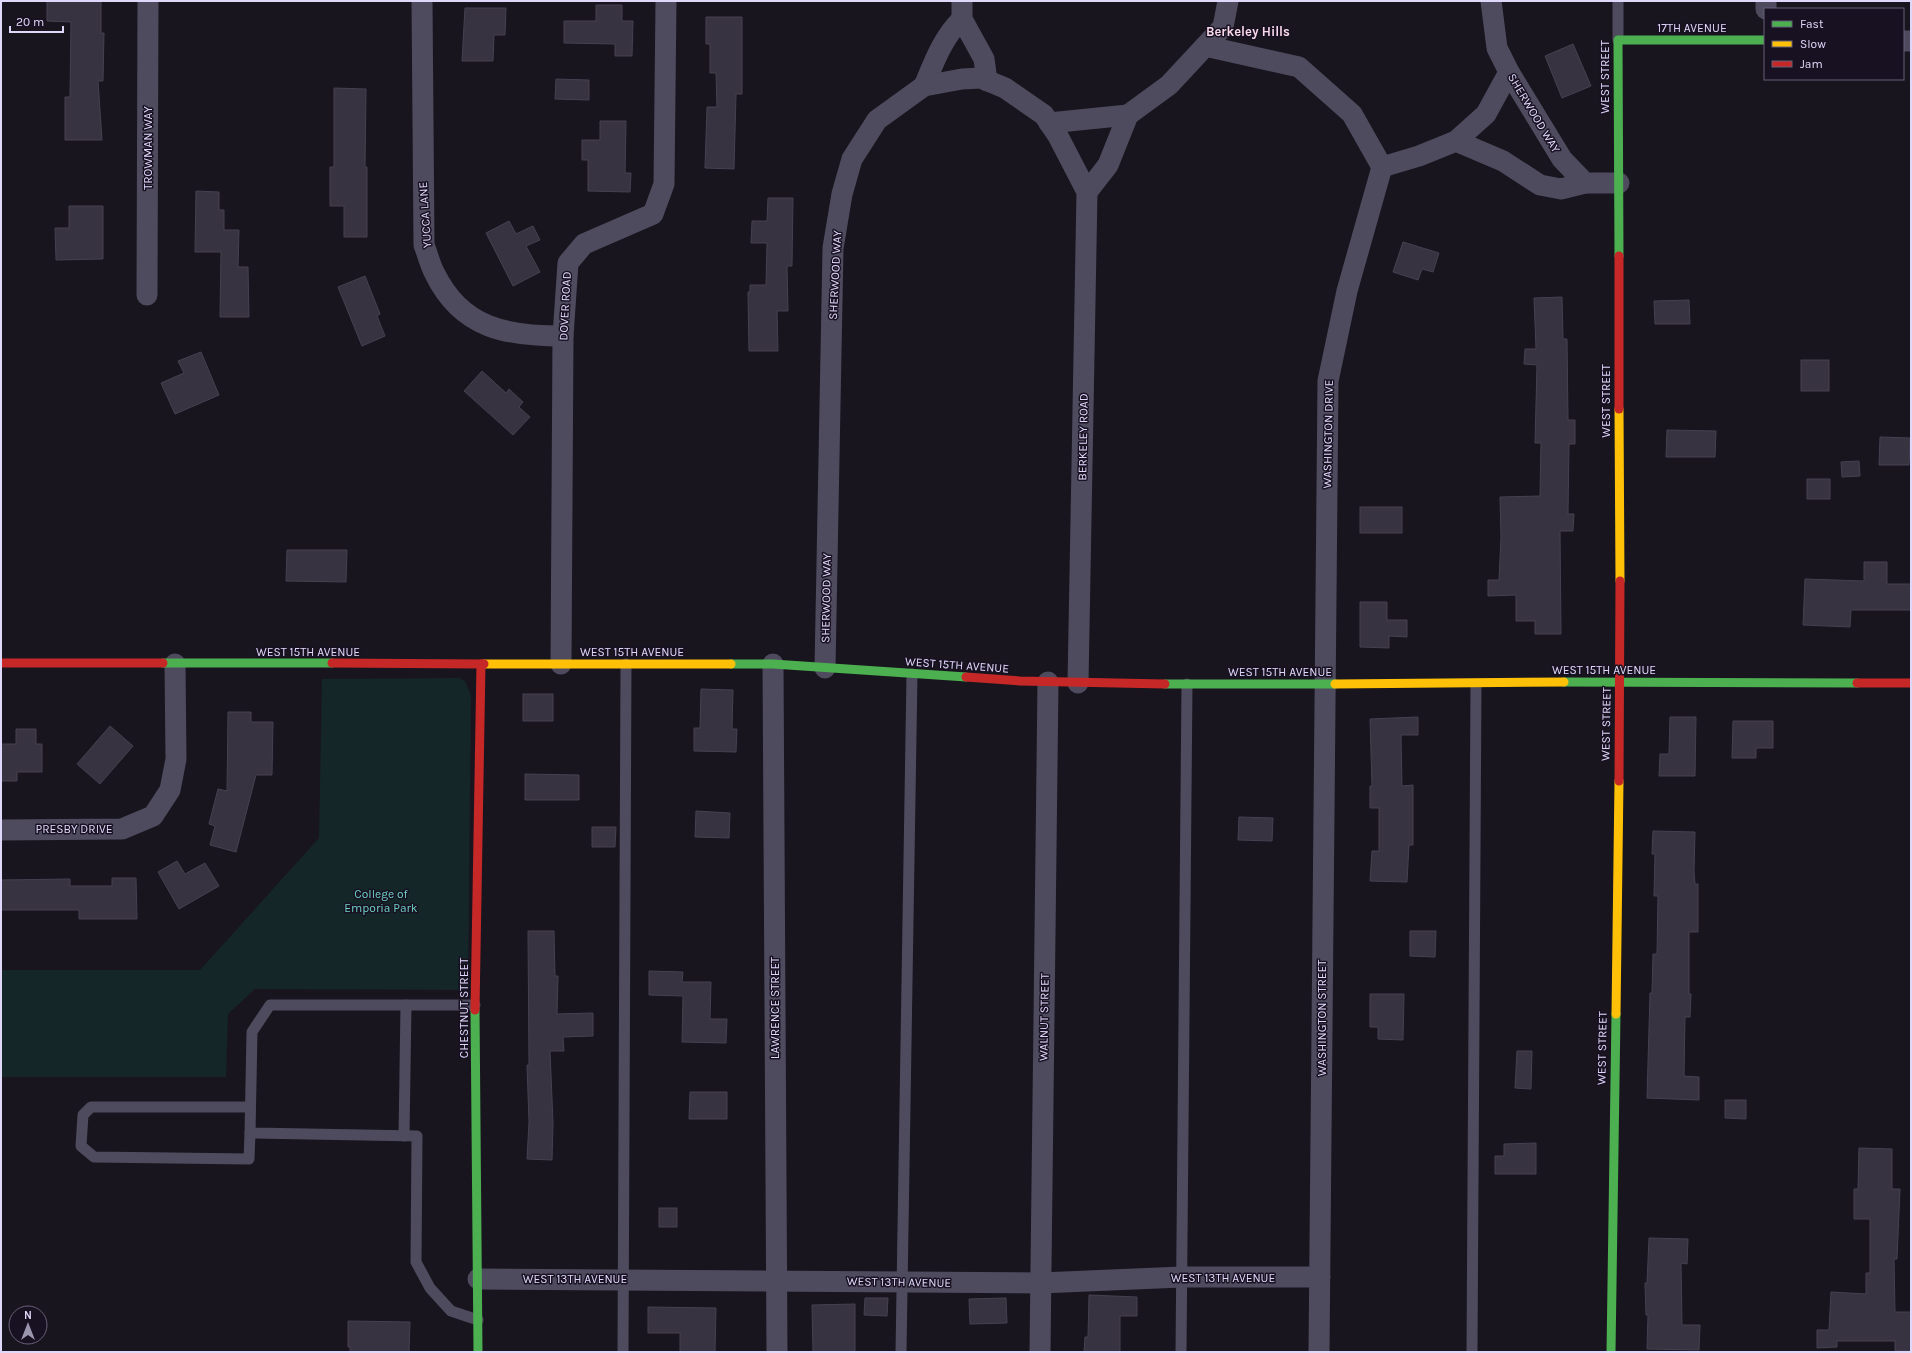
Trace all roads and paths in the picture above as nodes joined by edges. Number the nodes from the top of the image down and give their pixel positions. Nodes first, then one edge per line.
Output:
1 (148, 1) edge
2 (422, 1) edge
3 (666, 1) edge
4 (1228, 1) edge
5 (1491, 1) edge
6 (1618, 1) edge
7 (962, 10) edge
8 (1618, 40) junction
9 (1764, 40) edge
10 (1205, 46) junction
11 (1509, 72) junction
12 (987, 81) junction
13 (924, 86) junction
14 (1128, 115) junction
15 (1049, 123) junction
16 (1456, 141) junction
17 (1382, 167) junction
18 (1585, 183) junction
19 (1619, 183) junction
20 (1087, 192) junction
21 (147, 295) dead end
22 (563, 336) junction
23 (1, 663) edge
24 (175, 664) junction
25 (481, 664) junction
26 (562, 664) junction
27 (626, 664) junction
28 (773, 664) junction
29 (825, 668) junction
30 (912, 674) junction
31 (1620, 681) junction
32 (1048, 682) junction
33 (1078, 682) junction
34 (1911, 683) edge
35 (1187, 684) junction
36 (1324, 684) junction
37 (1476, 684) junction
38 (1, 830) edge
39 (406, 1005) junction
40 (475, 1006) junction
41 (250, 1108) junction
42 (250, 1133) junction
43 (404, 1136) junction
44 (1182, 1277) junction
45 (1320, 1277) junction
46 (478, 1279) junction
47 (624, 1280) junction
48 (778, 1280) junction
49 (902, 1282) junction
50 (1040, 1283) junction
51 (478, 1320) junction
52 (478, 1352) edge
53 (624, 1352) edge
54 (777, 1352) edge
55 (902, 1352) edge
56 (1040, 1352) edge
57 (1180, 1352) edge
58 (1319, 1352) edge
59 (1472, 1352) edge
60 (1611, 1352) edge

1 - 21 street, TROWMAN WAY
2 - 22 street, YUCCA LANE
3 - 22 street, DOVER ROAD
4 - 10 street
5 - 11 street, SHERWOOD WAY
6 - 8 lane, WEST STREET
7 - 12 street
7 - 13 street
8 - 9 street, 17TH AVENUE
8 - 19 street, WEST STREET
10 - 14 street
10 - 17 street
11 - 16 street
11 - 18 street, SHERWOOD WAY
12 - 13 street, SHERWOOD WAY
12 - 15 street, SHERWOOD WAY
13 - 29 street, SHERWOOD WAY
14 - 15 street
14 - 20 street
15 - 20 street, SHERWOOD WAY
16 - 17 street
16 - 18 street
17 - 36 street, WASHINGTON DRIVE
18 - 19 street
19 - 31 street, WEST STREET
20 - 33 street, BERKELEY ROAD
22 - 26 street, DOVER ROAD
23 - 24 street, WEST 15TH AVENUE
24 - 25 street, WEST 15TH AVENUE
24 - 38 street, PRESBY DRIVE
25 - 26 street, WEST 15TH AVENUE
25 - 40 street, CHESTNUT STREET
26 - 27 street, WEST 15TH AVENUE
27 - 28 street, WEST 15TH AVENUE
27 - 47 lane
28 - 29 street, WEST 15TH AVENUE
28 - 48 street, LAWRENCE STREET
29 - 30 street, WEST 15TH AVENUE
30 - 32 street, WEST 15TH AVENUE
30 - 49 lane
31 - 34 street, WEST 15TH AVENUE
31 - 37 street, WEST 15TH AVENUE
31 - 60 street, WEST STREET
32 - 33 street, WEST 15TH AVENUE
32 - 50 street, WALNUT STREET
33 - 35 street, WEST 15TH AVENUE
35 - 36 street, WEST 15TH AVENUE
35 - 44 lane
36 - 37 street, WEST 15TH AVENUE
36 - 45 street, WASHINGTON STREET
37 - 59 lane
39 - 40 lane
39 - 41 lane
39 - 43 lane
40 - 46 street, CHESTNUT STREET
41 - 42 lane
41 - 42 lane
42 - 43 lane
43 - 51 lane
44 - 45 street, WEST 13TH AVENUE
44 - 50 street, WEST 13TH AVENUE
44 - 57 lane
45 - 58 street, WASHINGTON STREET
46 - 47 street, WEST 13TH AVENUE
46 - 51 street, CHESTNUT STREET
47 - 48 street, WEST 13TH AVENUE
47 - 53 lane
48 - 49 street, WEST 13TH AVENUE
48 - 54 street, LAWRENCE STREET
49 - 50 street, WEST 13TH AVENUE
49 - 55 lane
50 - 56 street, WALNUT STREET
51 - 52 street, CHESTNUT STREET

